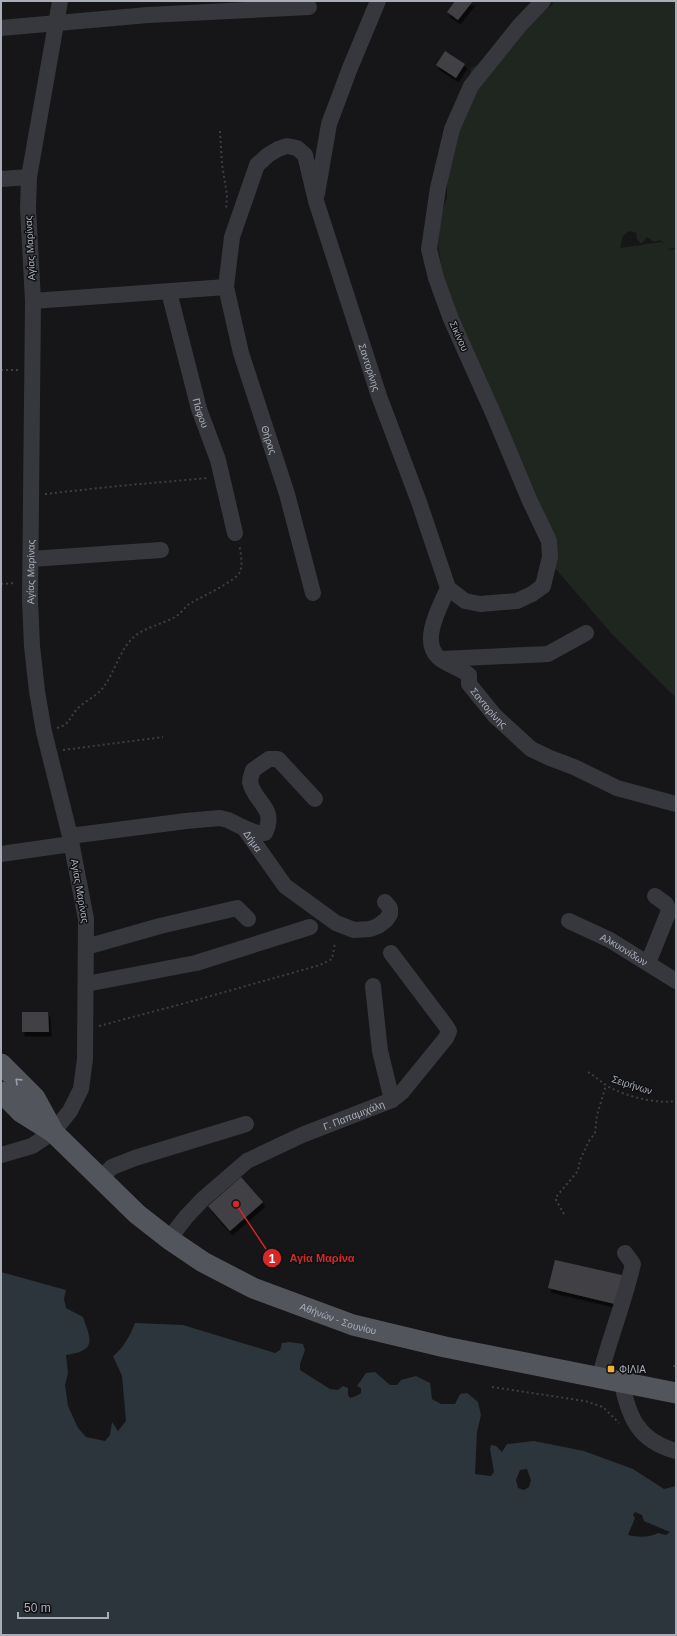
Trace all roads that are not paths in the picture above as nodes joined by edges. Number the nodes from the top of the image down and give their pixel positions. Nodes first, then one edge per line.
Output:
1 (60, 1) edge
2 (378, 1) edge
3 (543, 1) edge
4 (309, 7) dead end
5 (56, 23) junction
6 (1, 28) edge
7 (29, 177) junction
8 (1, 179) edge
9 (316, 201) junction
10 (226, 287) junction
11 (169, 292) junction
12 (33, 301) junction
13 (235, 533) road end
14 (161, 550) dead end
15 (31, 559) junction
16 (448, 588) junction
17 (313, 593) dead end
18 (586, 633) dead end
19 (441, 660) junction
20 (315, 799) dead end
21 (676, 804) edge
22 (244, 828) junction
23 (71, 840) junction
24 (1, 854) edge
25 (655, 896) dead end
26 (385, 902) dead end
27 (248, 918) dead end
28 (569, 921) dead end
29 (310, 926) dead end
30 (86, 947) junction
31 (391, 953) dead end
32 (648, 963) junction
33 (676, 981) edge
34 (86, 984) junction
35 (373, 986) dead end
36 (1, 1064) edge
37 (1, 1092) edge
38 (392, 1100) junction
39 (246, 1124) dead end
40 (53, 1132) junction
41 (1, 1154) edge
42 (100, 1179) junction
43 (169, 1239) junction
44 (625, 1253) dead end
45 (600, 1379) junction
46 (622, 1384) junction
47 (676, 1394) edge
48 (676, 1451) edge

1 - 5 street, Αγίας Μαρίνας
2 - 9 street
3 - 16 street, Σικίνου
4 - 5 street
5 - 6 street
5 - 7 street, Αγίας Μαρίνας
7 - 8 street
7 - 12 street, Αγίας Μαρίνας
9 - 10 street, Σαντορίνης
9 - 16 street, Σαντορίνης
10 - 11 street
10 - 17 street, Θήρας
11 - 12 street
11 - 13 street, Πάφου
12 - 15 street, Αγίας Μαρίνας
14 - 15 street
15 - 23 street, Αγίας Μαρίνας
16 - 19 street
18 - 19 street
19 - 21 street, Σαντορίνης
20 - 22 street
22 - 23 street, Δήμα
22 - 26 street, Δήμα
23 - 24 street, Δήμα
23 - 30 street, Αγίας Μαρίνας
25 - 32 street
27 - 30 street
28 - 32 street, Αλκυονίδων
29 - 34 street
30 - 34 street, Αγίας Μαρίνας
31 - 38 street, Γ. Παπαμιχάλη
32 - 33 street, Αλκυονίδων
34 - 40 street, Αγίας Μαρίνας
35 - 38 street
40 -> 36 main road, Αθήνών - Σουνίου
37 - 40 main road, Αθήνών - Σουνίου
38 - 43 street, Γ. Παπαμιχάλη
39 - 42 street
40 - 41 street, Αγίας Μαρίνας
40 - 42 main road, Αθήνών - Σουνίου
42 - 43 main road, Αθήνών - Σουνίου
43 - 45 main road, Αθήνών - Σουνίου
44 - 45 street
45 - 46 main road, Αθήνών - Σουνίου
46 - 47 main road, Αθήνών - Σουνίου
46 - 48 street

